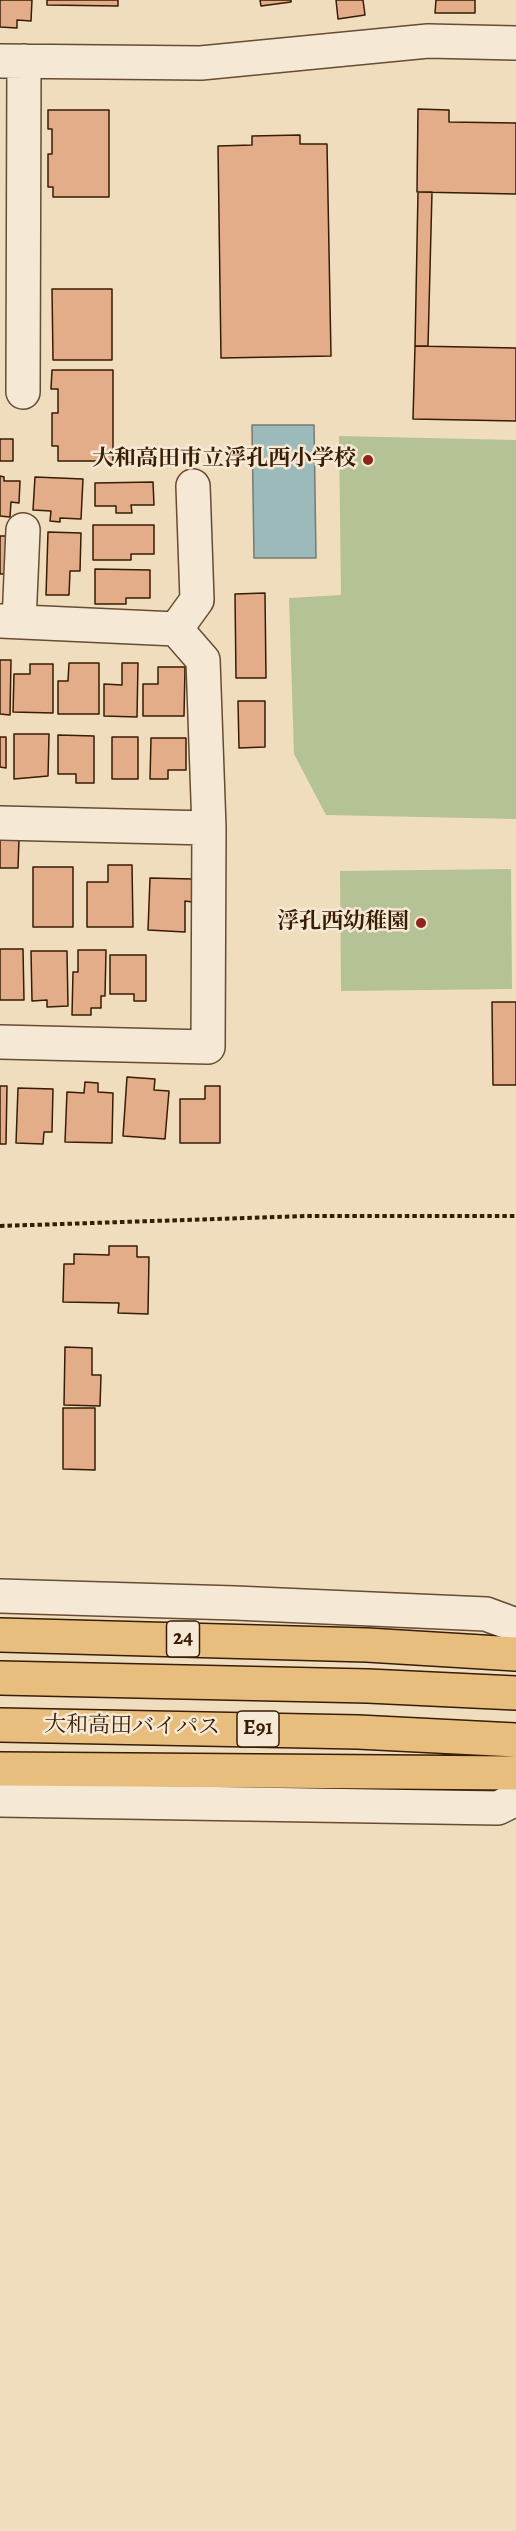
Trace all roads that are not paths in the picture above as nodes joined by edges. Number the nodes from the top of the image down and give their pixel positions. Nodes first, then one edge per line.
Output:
1 (516, 43) edge
2 (12, 61) edge
3 (23, 392) dead end
4 (193, 486) dead end
5 (23, 530) dead end
6 (9, 622) edge
7 (176, 629) junction
8 (0, 823) edge
9 (209, 828) junction
10 (0, 1042) edge
11 (0, 1596) edge
12 (516, 1625) edge
13 (0, 1635) edge
14 (516, 1654) edge
15 (0, 1678) edge
16 (516, 1693) edge
17 (0, 1725) edge
18 (516, 1740) edge
19 (0, 1769) edge
20 (516, 1773) edge
21 (516, 1799) edge
22 (0, 1800) edge

1 - 2 street
2 - 3 street
4 - 7 street
5 - 6 street
6 - 7 street
7 - 9 street
8 - 9 street
9 - 10 street
11 - 12 street
13 - 14 highway, 24
15 - 16 highway, 大和高田バイパス / E91
17 - 18 highway, 大和高田バイパス / E91
19 - 20 highway
21 - 22 street

